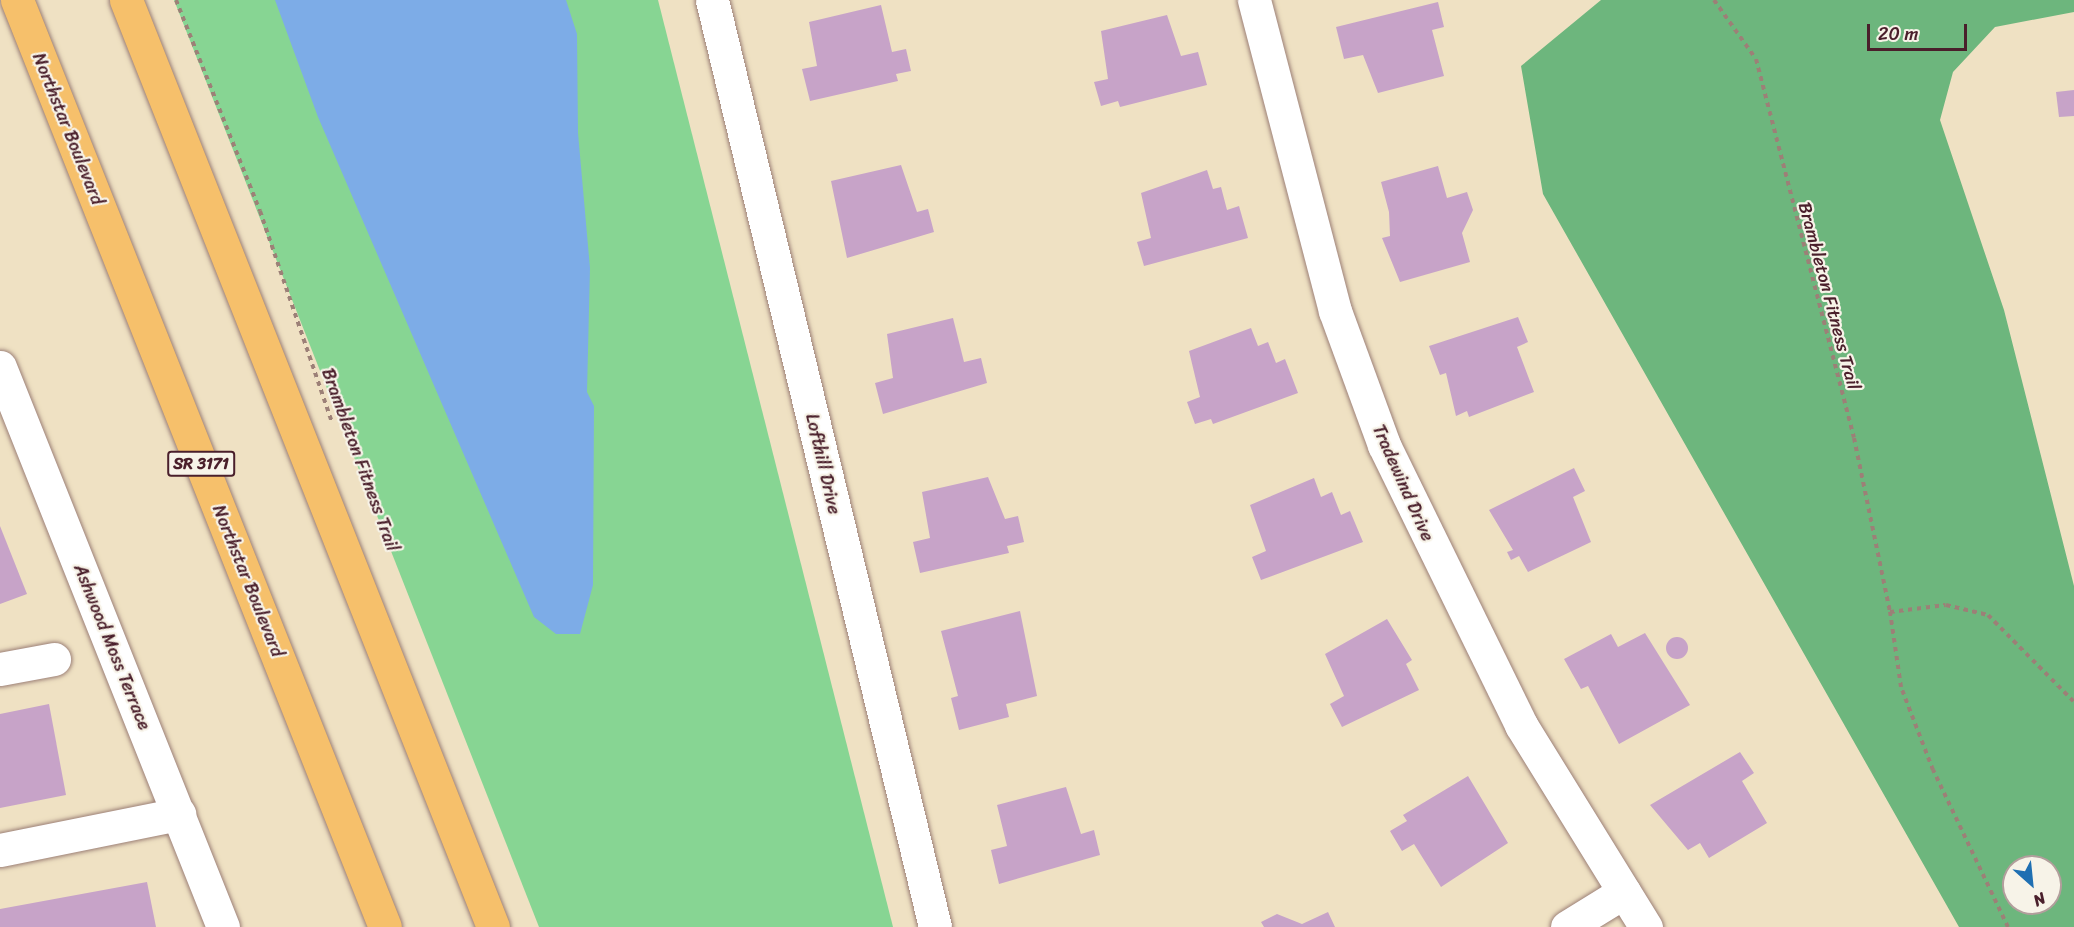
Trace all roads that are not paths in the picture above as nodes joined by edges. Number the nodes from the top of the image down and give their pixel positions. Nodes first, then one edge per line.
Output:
1 (17, 0) edge
2 (126, 0) edge
3 (712, 0) edge
4 (1254, 0) edge
5 (0, 367) edge
6 (54, 659) dead end
7 (0, 669) edge
8 (179, 814) junction
9 (0, 850) edge
10 (1624, 892) junction
11 (223, 927) edge
12 (385, 927) edge
13 (493, 927) edge
14 (935, 927) edge
15 (1567, 927) edge
16 (1646, 927) edge

1 - 12 main road, Northstar Boulevard / SR 3171
2 - 13 main road
3 - 14 street, Lofthill Drive
4 - 10 street, Tradewind Drive
5 - 8 street, Ashwood Moss Terrace
6 - 7 street
8 - 9 street
8 - 11 street, Ashwood Moss Terrace
10 - 15 street
10 - 16 street, Tradewind Drive

